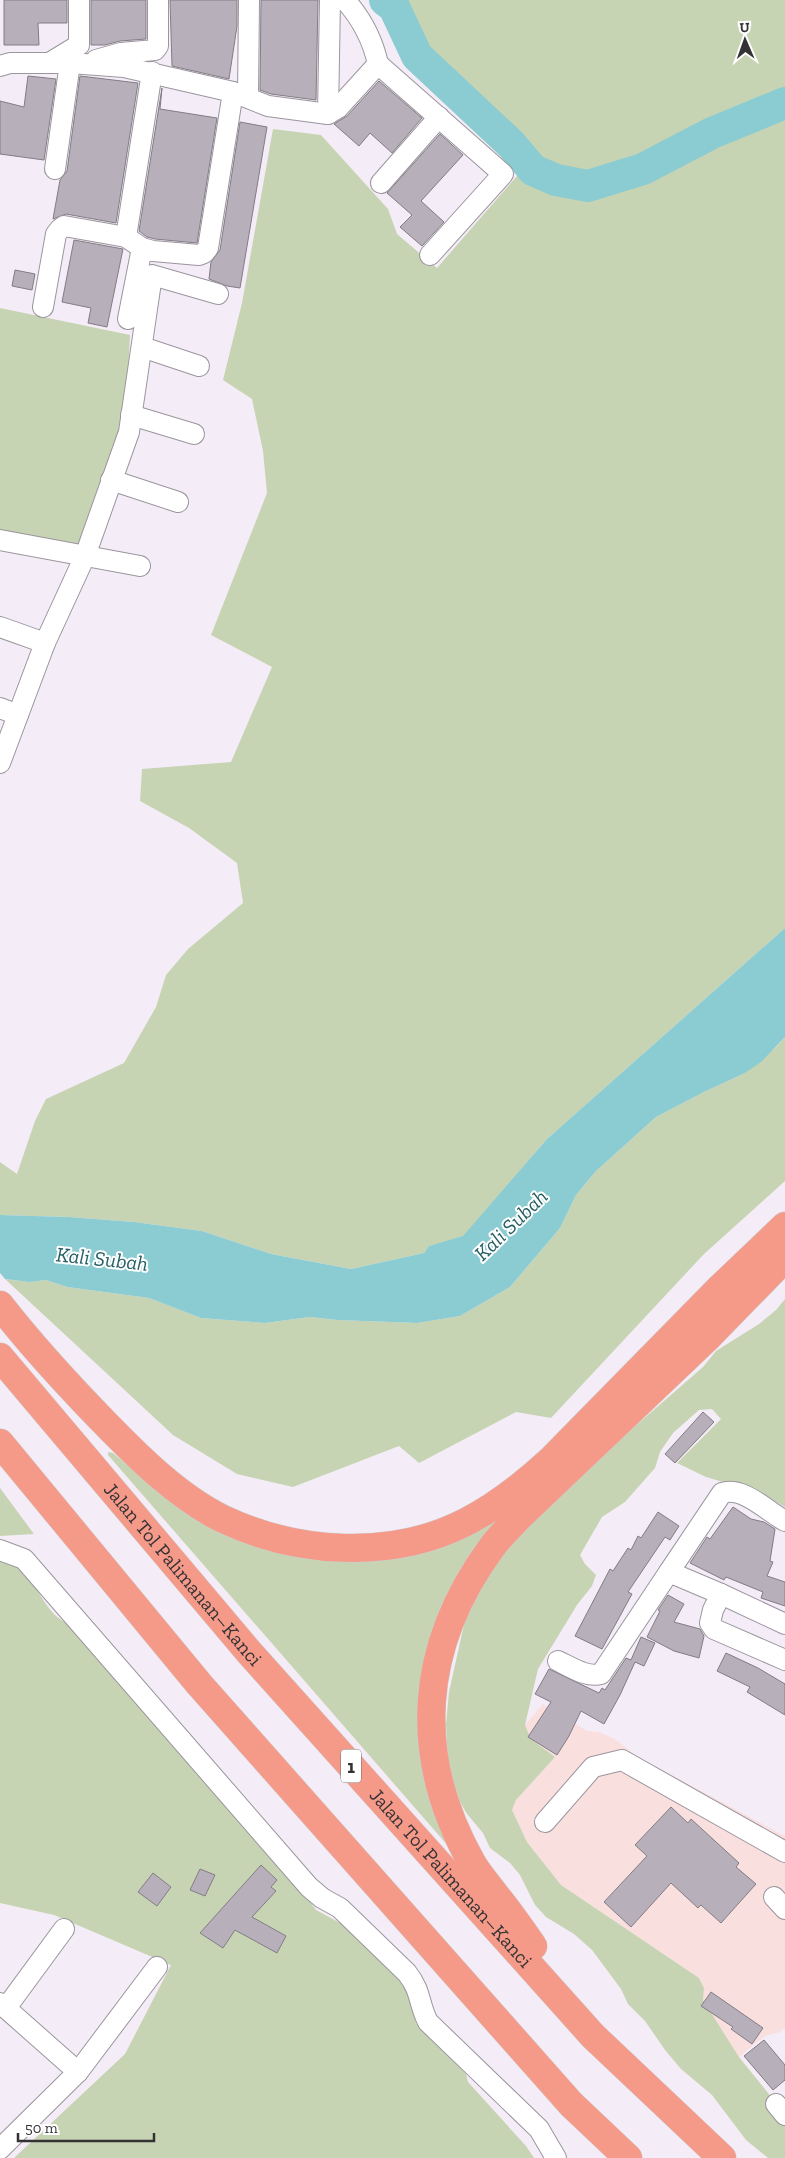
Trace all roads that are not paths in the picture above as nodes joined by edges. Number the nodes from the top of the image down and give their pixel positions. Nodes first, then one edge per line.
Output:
1 (79, 0) edge
2 (158, 0) edge
3 (168, 0) edge
4 (249, 0) edge
5 (330, 0) edge
6 (346, 0) edge
7 (49, 63) junction
8 (78, 64) junction
9 (378, 64) junction
10 (0, 66) edge
11 (160, 74) junction
12 (240, 95) junction
13 (328, 114) junction
14 (440, 117) junction
15 (55, 169) dead end
16 (381, 183) dead end
17 (134, 243) junction
18 (430, 255) dead end
19 (218, 294) dead end
20 (43, 307) dead end
21 (128, 319) dead end
22 (142, 347) junction
23 (199, 366) dead end
24 (131, 415) junction
25 (194, 434) dead end
26 (111, 480) junction
27 (178, 502) dead end
28 (0, 540) edge
29 (85, 556) junction
30 (140, 566) dead end
31 (0, 627) edge
32 (45, 643) junction
33 (9, 711) edge
34 (0, 763) edge
35 (785, 1226) edge
36 (785, 1258) edge
37 (8, 1315) edge
38 (0, 1357) edge
39 (0, 1443) edge
40 (785, 1521) edge
41 (0, 1550) edge
42 (669, 1572) junction
43 (721, 1594) junction
44 (785, 1624) edge
45 (785, 1660) edge
46 (558, 1662) dead end
47 (545, 1822) dead end
48 (785, 1852) edge
49 (64, 1929) dead end
50 (157, 1967) dead end
51 (3, 2006) edge
52 (616, 2057) junction
53 (78, 2072) junction
54 (571, 2104) junction
55 (2, 2142) edge
56 (556, 2158) edge
57 (615, 2158) edge
58 (628, 2158) edge
59 (722, 2158) edge

1 - 7 street
2 - 8 street
3 - 11 street
4 - 12 street
5 - 13 street
6 - 9 street
7 - 8 street
7 - 10 street
8 - 11 street
8 - 15 street
9 - 13 street
9 - 14 street
11 - 12 street
11 - 17 street
12 - 13 street
12 - 17 street
14 - 16 street
14 - 18 street
17 - 20 street
17 - 21 street
19 - 22 street
22 - 23 street
22 - 24 street
24 - 25 street
24 - 26 street
26 - 27 street
26 - 29 street
28 - 29 street
29 - 30 street
29 - 32 street
31 - 32 street
32 - 33 street
33 - 34 street
35 - 37 highway
36 - 52 highway
38 - 52 highway, Jalan Tol Palimanan–Kanci / 1
39 - 54 highway
40 - 42 street
41 - 56 street
42 - 43 street
42 - 46 street
43 - 44 street
43 - 45 street
47 - 48 street
49 - 51 street
50 - 53 street
51 - 53 street
52 - 59 highway, Jalan Tol Palimanan–Kanci / 1
53 - 55 street
54 - 57 highway
54 - 58 highway

